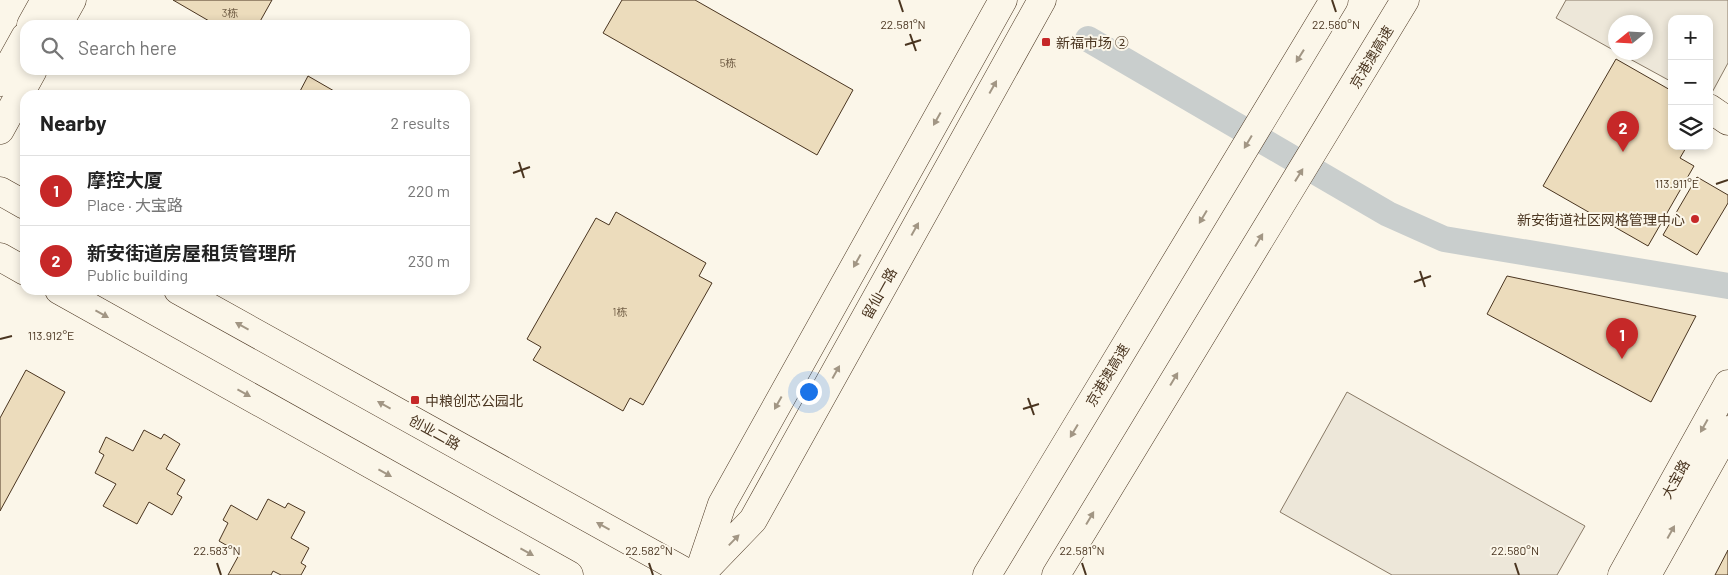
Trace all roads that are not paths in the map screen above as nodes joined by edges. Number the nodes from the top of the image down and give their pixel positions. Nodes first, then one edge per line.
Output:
1 (45, 0) edge
2 (72, 0) edge
3 (1003, 0) edge
4 (1042, 0) edge
5 (1334, 0) edge
6 (1406, 0) edge
7 (35, 20) edge
8 (61, 20) edge
9 (20, 46) edge
10 (30, 75) edge
11 (0, 82) edge
12 (22, 90) edge
13 (20, 94) edge
14 (1713, 111) edge
15 (1728, 121) edge
16 (0, 130) edge
17 (0, 191) edge
18 (20, 202) edge
19 (0, 257) edge
20 (20, 268) edge
21 (68, 295) edge
22 (187, 295) edge
23 (1728, 384) edge
24 (1728, 430) edge
25 (569, 575) edge
26 (691, 575) edge
27 (699, 575) edge
28 (987, 575) edge
29 (1056, 575) edge
30 (1622, 575) edge
31 (1647, 575) edge

1 - 7 main road
2 - 8 main road
3 -> 27 main road, 留仙一路
27 -> 4 main road, 留仙一路
5 -> 28 main road, 京港澳高速
29 -> 6 main road, 京港澳高速
9 - 11 main road
10 - 12 main road
13 - 16 main road
14 - 15 main road
17 - 18 main road
19 - 20 main road
21 -> 25 main road
26 -> 22 main road, 创业二路
23 -> 30 main road, 大宝路
31 -> 24 main road, 大宝路

